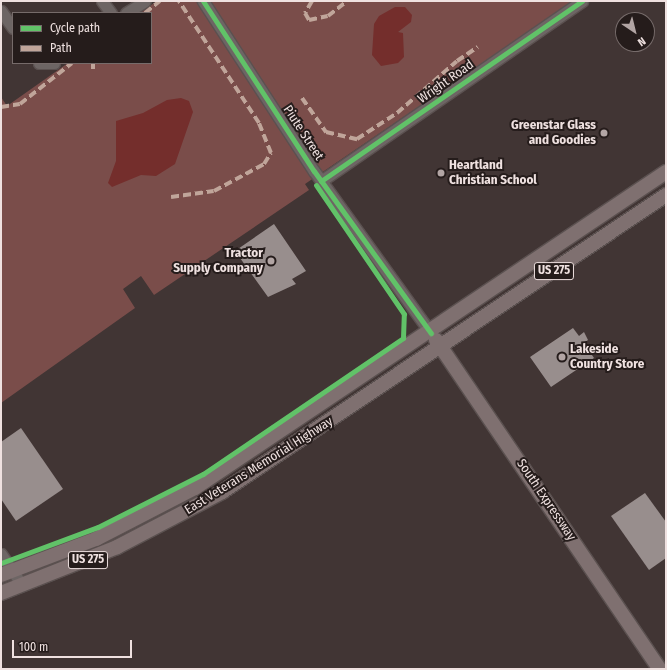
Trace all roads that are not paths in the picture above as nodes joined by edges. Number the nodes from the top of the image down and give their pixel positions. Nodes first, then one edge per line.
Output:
1 (102, 1) edge
2 (145, 1) edge
3 (203, 1) edge
4 (582, 1) edge
5 (1, 11) edge
6 (110, 12) edge
7 (128, 12) edge
8 (12, 27) edge
9 (666, 172) edge
10 (321, 181) junction
11 (666, 195) edge
12 (431, 332) junction
13 (441, 347) junction
14 (1, 554) edge
15 (7, 573) edge
16 (22, 585) junction
17 (1, 593) edge
18 (660, 669) edge

1 - 6 street
2 - 7 street
3 - 10 street, Piute Street
4 - 10 street, Wright Road
5 - 8 street
9 - 12 main road, US 275
10 - 12 street, Piute Street
11 - 13 main road, US 275
12 - 13 main road, South Expressway
12 - 15 main road, East Veterans Memorial Highway / US 275
13 - 16 main road, East Veterans Memorial Highway / US 275
13 - 18 main road, South Expressway
14 - 15 street
15 - 16 street
16 - 17 main road, East Veterans Memorial Highway / US 275

